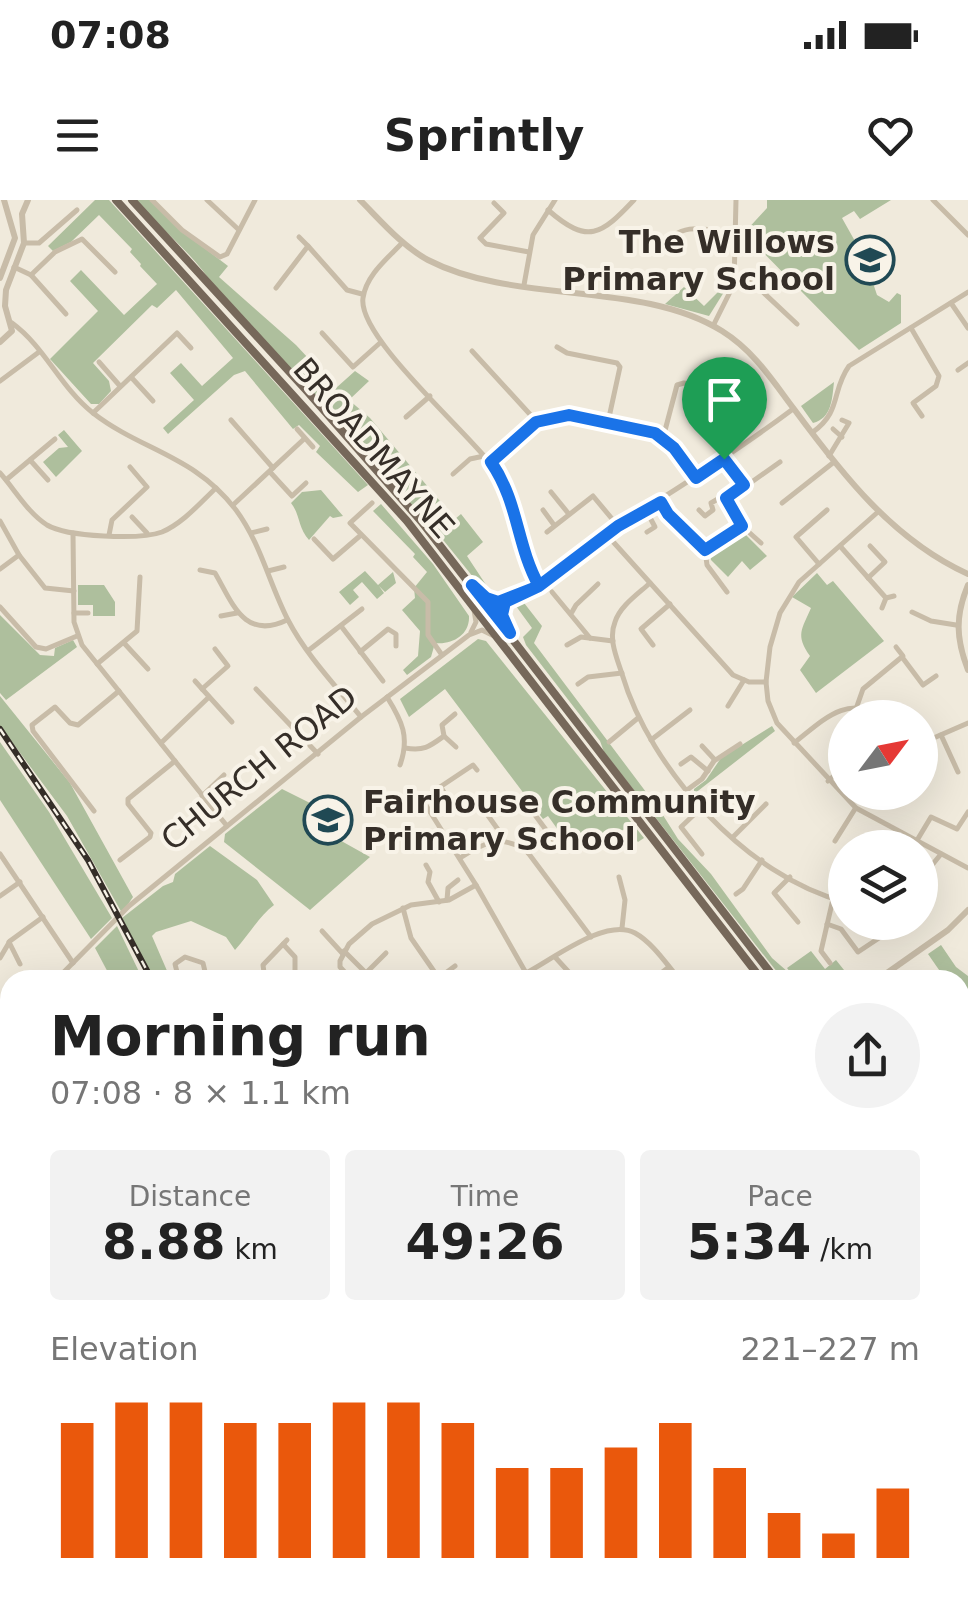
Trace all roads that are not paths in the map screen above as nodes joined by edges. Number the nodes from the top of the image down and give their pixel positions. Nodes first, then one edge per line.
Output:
1 (4, 200) edge
2 (28, 200) edge
3 (116, 200) edge
4 (132, 200) edge
5 (152, 200) edge
6 (206, 200) edge
7 (255, 200) edge
8 (360, 200) edge
9 (554, 200) edge
10 (634, 200) edge
11 (736, 200) edge
12 (494, 202) dead end
13 (938, 202) edge
14 (77, 210) dead end
15 (548, 210) junction
16 (239, 230) junction
17 (735, 234) junction
18 (968, 236) edge
19 (299, 238) dead end
20 (402, 242) junction
21 (24, 243) junction
22 (308, 246) junction
23 (663, 248) dead end
24 (529, 252) junction
25 (14, 267) junction
26 (115, 272) dead end
27 (30, 274) junction
28 (735, 276) junction
29 (0, 278) edge
30 (524, 285) junction
31 (276, 288) dead end
32 (968, 292) edge
33 (363, 295) junction
34 (951, 302) junction
35 (0, 312) edge
36 (66, 314) dead end
37 (10, 320) junction
38 (797, 324) dead end
39 (713, 326) junction
40 (911, 328) junction
41 (968, 328) edge
42 (322, 333) dead end
43 (5, 339) edge
44 (32, 341) junction
45 (381, 342) junction
46 (558, 347) dead end
47 (191, 348) dead end
48 (0, 351) edge
49 (472, 351) dead end
50 (39, 352) junction
51 (621, 358) dead end
52 (98, 362) dead end
53 (968, 363) edge
54 (620, 366) junction
55 (958, 370) dead end
56 (131, 377) junction
57 (0, 381) edge
58 (121, 386) junction
59 (706, 388) dead end
60 (430, 396) junction
61 (153, 401) dead end
62 (793, 409) junction
63 (93, 413) junction
64 (922, 416) dead end
65 (406, 417) dead end
66 (231, 420) dead end
67 (842, 420) dead end
68 (536, 422) junction
69 (608, 422) junction
70 (296, 429) dead end
71 (833, 430) dead end
72 (812, 432) junction
73 (842, 437) junction
74 (663, 438) junction
75 (55, 439) dead end
76 (304, 439) junction
77 (313, 448) dead end
78 (488, 459) junction
79 (724, 459) junction
80 (831, 459) junction
81 (30, 460) junction
82 (780, 462) dead end
83 (130, 467) dead end
84 (271, 470) junction
85 (0, 474) edge
86 (453, 474) dead end
87 (696, 478) junction
88 (6, 480) junction
89 (48, 480) dead end
90 (306, 483) dead end
91 (744, 485) junction
92 (216, 488) junction
93 (551, 492) dead end
94 (726, 498) junction
95 (661, 502) junction
96 (372, 503) dead end
97 (782, 503) dead end
98 (232, 505) junction
99 (542, 510) dead end
100 (699, 510) dead end
101 (827, 510) dead end
102 (646, 511) junction
103 (879, 511) junction
104 (569, 514) junction
105 (132, 517) dead end
106 (0, 521) edge
107 (554, 525) junction
108 (618, 526) junction
109 (742, 526) junction
110 (267, 529) dead end
111 (546, 532) dead end
112 (647, 532) dead end
113 (73, 533) junction
114 (251, 533) junction
115 (109, 534) junction
116 (607, 534) junction
117 (149, 535) junction
118 (360, 535) junction
119 (314, 539) dead end
120 (760, 544) dead end
121 (840, 546) junction
122 (870, 546) dead end
123 (705, 550) junction
124 (19, 555) junction
125 (819, 565) junction
126 (284, 567) dead end
127 (0, 570) edge
128 (200, 570) dead end
129 (268, 571) junction
130 (968, 574) edge
131 (140, 577) dead end
132 (868, 578) junction
133 (650, 583) junction
134 (598, 584) dead end
135 (472, 585) junction
136 (539, 586) junction
137 (968, 586) edge
138 (74, 591) junction
139 (552, 592) dead end
140 (728, 592) dead end
141 (465, 594) junction
142 (894, 596) dead end
143 (886, 598) junction
144 (509, 599) junction
145 (670, 604) junction
146 (0, 607) edge
147 (882, 608) dead end
148 (362, 609) dead end
149 (572, 612) junction
150 (912, 612) dead end
151 (74, 613) junction
152 (88, 613) dead end
153 (237, 613) junction
154 (221, 616) dead end
155 (288, 620) junction
156 (956, 625) junction
157 (341, 626) junction
158 (510, 633) junction
159 (469, 635) junction
160 (78, 636) junction
161 (590, 638) junction
162 (613, 641) junction
163 (124, 643) junction
164 (653, 645) dead end
165 (396, 646) dead end
166 (567, 646) dead end
167 (896, 646) dead end
168 (507, 648) junction
169 (215, 649) dead end
170 (309, 651) junction
171 (964, 651) edge
172 (360, 652) junction
173 (442, 655) junction
174 (902, 657) junction
175 (97, 664) junction
176 (148, 669) dead end
177 (968, 670) edge
178 (622, 672) junction
179 (936, 676) dead end
180 (744, 680) junction
181 (195, 681) dead end
182 (383, 682) dead end
183 (766, 682) junction
184 (578, 684) dead end
185 (256, 688) dead end
186 (202, 690) junction
187 (119, 691) junction
188 (209, 697) junction
189 (388, 698) junction
190 (859, 700) edge
191 (728, 706) dead end
192 (690, 710) dead end
193 (455, 714) dead end
194 (828, 716) edge
195 (360, 717) junction
196 (638, 718) junction
197 (232, 722) dead end
198 (968, 723) edge
199 (940, 735) joint
200 (444, 736) junction
201 (650, 740) junction
202 (610, 742) dead end
203 (794, 742) junction
204 (161, 744) junction
205 (740, 744) dead end
206 (702, 746) dead end
207 (456, 747) dead end
208 (405, 748) junction
209 (318, 754) junction
210 (715, 760) junction
211 (175, 761) junction
212 (681, 764) dead end
213 (400, 765) dead end
214 (477, 770) dead end
215 (708, 771) junction
216 (958, 772) dead end
217 (224, 776) dead end
218 (828, 781) edge
219 (442, 789) junction
220 (686, 791) junction
221 (202, 796) junction
222 (438, 799) dead end
223 (766, 804) dead end
224 (701, 808) junction
225 (94, 810) dead end
226 (469, 810) dead end
227 (860, 810) edge
228 (532, 811) dead end
229 (968, 812) edge
230 (227, 826) junction
231 (895, 830) edge
232 (923, 830) edge
233 (551, 836) junction
234 (733, 838) junction
235 (500, 840) junction
236 (558, 846) dead end
237 (528, 853) junction
238 (938, 853) edge
239 (0, 854) edge
240 (702, 854) dead end
241 (941, 854) junction
242 (460, 858) junction
243 (938, 858) edge
244 (120, 860) dead end
245 (762, 860) junction
246 (426, 866) dead end
247 (968, 868) edge
248 (790, 877) junction
249 (619, 878) dead end
250 (458, 880) dead end
251 (20, 882) junction
252 (476, 884) junction
253 (736, 894) dead end
254 (0, 896) edge
255 (828, 896) edge
256 (443, 901) junction
257 (402, 908) junction
258 (968, 910) edge
259 (43, 917) junction
260 (828, 920) edge
261 (798, 922) dead end
262 (827, 924) joint
263 (622, 928) junction
264 (322, 931) dead end
265 (591, 937) junction
266 (849, 940) edge
267 (876, 940) edge
268 (8, 942) junction
269 (343, 952) junction
270 (386, 953) dead end
271 (556, 957) junction
272 (0, 958) edge
273 (73, 963) junction
274 (830, 963) dead end
275 (20, 964) dead end
276 (456, 966) dead end
277 (668, 967) junction
278 (66, 970) edge
279 (178, 970) edge
280 (204, 970) edge
281 (264, 970) edge
282 (294, 970) edge
283 (343, 970) edge
284 (363, 970) edge
285 (369, 970) edge
286 (433, 970) edge
287 (451, 970) edge
288 (524, 970) edge
289 (538, 970) edge
290 (567, 970) edge
291 (664, 970) edge
292 (671, 970) edge
293 (754, 970) edge
294 (768, 970) edge
295 (891, 970) edge

1 - 29 street
2 - 21 street
3 - 141 main road, BROADMAYNE
4 - 135 main road, BROADMAYNE
5 - 16 street
6 - 16 street
7 - 16 street
8 - 20 street
9 - 15 street
10 - 15 street
11 - 17 street
12 - 24 street
13 - 18 street
14 - 21 street
15 - 24 street
17 - 23 street
17 - 28 street
19 - 22 street
20 - 30 street
20 - 33 street
21 - 25 street
22 - 31 street
22 - 33 street
24 - 30 street
25 - 27 street
25 - 37 street
26 - 27 street
27 - 36 street
28 - 38 street
28 - 39 street
30 - 39 street
32 - 34 street
33 - 45 street
34 - 40 street
34 - 41 street
35 - 37 street
37 - 43 street
37 - 44 street
39 - 62 street
40 - 64 street
40 - 72 street
42 - 45 street
43 - 44 street
43 - 48 street
44 - 50 street
45 - 60 street
46 - 54 street
47 - 56 street
49 - 68 street
50 - 57 street
50 - 63 street
51 - 54 street
52 - 58 street
53 - 55 street
54 - 69 street
56 - 58 street
56 - 61 street
58 - 63 street
59 - 74 street
60 - 65 street
60 - 78 street
62 - 72 street
62 - 79 street
63 - 92 street
66 - 84 street
67 - 73 street
68 - 69 street
68 - 78 street
69 - 74 street
70 - 76 street
71 - 73 street
72 - 80 street
73 - 80 street
74 - 87 street
75 - 81 street
76 - 77 street
76 - 84 street
78 - 86 street
78 - 136 street
79 - 87 street
79 - 91 street
80 - 97 street
80 - 103 street
81 - 88 street
81 - 89 street
82 - 91 street
83 - 115 street
84 - 90 street
84 - 98 street
85 - 88 street
87 - 95 street
88 - 113 street
91 - 94 street
92 - 98 street
92 - 117 street
93 - 104 street
94 - 100 street
94 - 109 street
95 - 102 street
95 - 123 street
96 - 118 street
98 - 114 street
99 - 107 street
101 - 125 street
102 - 108 street
102 - 112 street
103 - 121 street
103 - 130 street
104 - 107 street
104 - 108 street
105 - 117 street
106 - 124 street
107 - 111 street
108 - 116 street
109 - 120 street
109 - 123 street
110 - 114 street
113 - 115 street
113 - 138 street
114 - 129 street
115 - 117 street
116 - 133 street
116 - 136 street
118 - 119 street
118 - 173 street
121 - 125 street
121 - 132 street
122 - 132 street
123 - 140 street
124 - 127 street
124 - 138 street
125 - 183 street
126 - 129 street
128 - 153 street
129 - 155 street
131 - 163 street
132 - 143 street
133 - 145 street
133 - 162 street
134 - 149 street
135 - 144 street
135 - 158 main road, BROADMAYNE
136 - 144 street
137 - 156 street
138 - 151 street
139 - 149 street
141 - 159 street
141 - 168 main road, BROADMAYNE
142 - 143 street
143 - 147 street
144 - 158 street
145 - 164 street
145 - 180 street
146 - 160 street
148 - 157 street
149 - 161 street
150 - 156 street
151 - 152 street
151 - 160 street
153 - 154 street
153 - 155 street
155 - 170 street
156 - 171 street
157 - 170 street
157 - 172 street
158 - 294 main road, BROADMAYNE
159 - 168 street
159 - 173 street, CHURCH ROAD
160 - 175 street
161 - 162 street
161 - 166 street
162 - 178 street
163 - 175 street
163 - 176 street
165 - 172 street
167 - 174 street
168 - 293 main road, BROADMAYNE
169 - 186 street
170 - 195 street
171 - 177 street
172 - 182 street
173 - 189 street, CHURCH ROAD
174 - 179 street
174 - 190 street
175 - 187 street
178 - 184 street
178 - 196 street
180 - 183 street
180 - 191 street
181 - 186 street
183 - 203 street
185 - 209 street
186 - 188 street
187 - 204 street
187 - 225 street
188 - 197 street
188 - 204 street
189 - 195 street, CHURCH ROAD
189 - 208 street
192 - 201 street
193 - 200 street
194 - 203 street
195 - 209 street, CHURCH ROAD
196 - 201 street
196 - 202 street
198 - 199 street
199 - 216 street
200 - 207 street
200 - 208 street
201 - 220 street
203 - 218 street
204 - 211 street
205 - 210 street
206 - 210 street
208 - 213 street
209 - 230 street, CHURCH ROAD
210 - 215 street
211 - 221 street
211 - 244 street
212 - 215 street
214 - 219 street
215 - 220 street
217 - 221 street
219 - 222 street
219 - 242 street
220 - 224 street
221 - 230 street
223 - 234 street
224 - 234 street
224 - 240 street
226 - 235 street
227 - 231 street
228 - 233 street
229 - 232 street
230 - 273 street, CHURCH ROAD
233 - 236 street
233 - 237 street
234 - 245 street
235 - 237 street
235 - 242 street
237 - 265 street
238 - 241 street
239 - 251 street
241 - 243 street
241 - 247 street
242 - 252 street
245 - 248 street
245 - 253 street
246 - 256 street
248 - 255 street
248 - 261 street
249 - 263 street
250 - 256 street
251 - 254 street
251 - 259 street
252 - 256 street
252 - 288 street
256 - 257 street
257 - 269 street
257 - 286 street
258 - 295 street
259 - 268 street
259 - 273 street
260 - 262 street
262 - 274 street
263 - 265 street
263 - 277 street
264 - 269 street
265 - 271 street
266 - 267 street
268 - 272 street
268 - 275 street
269 - 283 street
269 - 284 street
270 - 285 street
271 - 289 street
271 - 290 street
273 - 278 street, CHURCH ROAD
276 - 287 street
277 - 291 street
277 - 292 street
279 - 280 street
281 - 282 street

